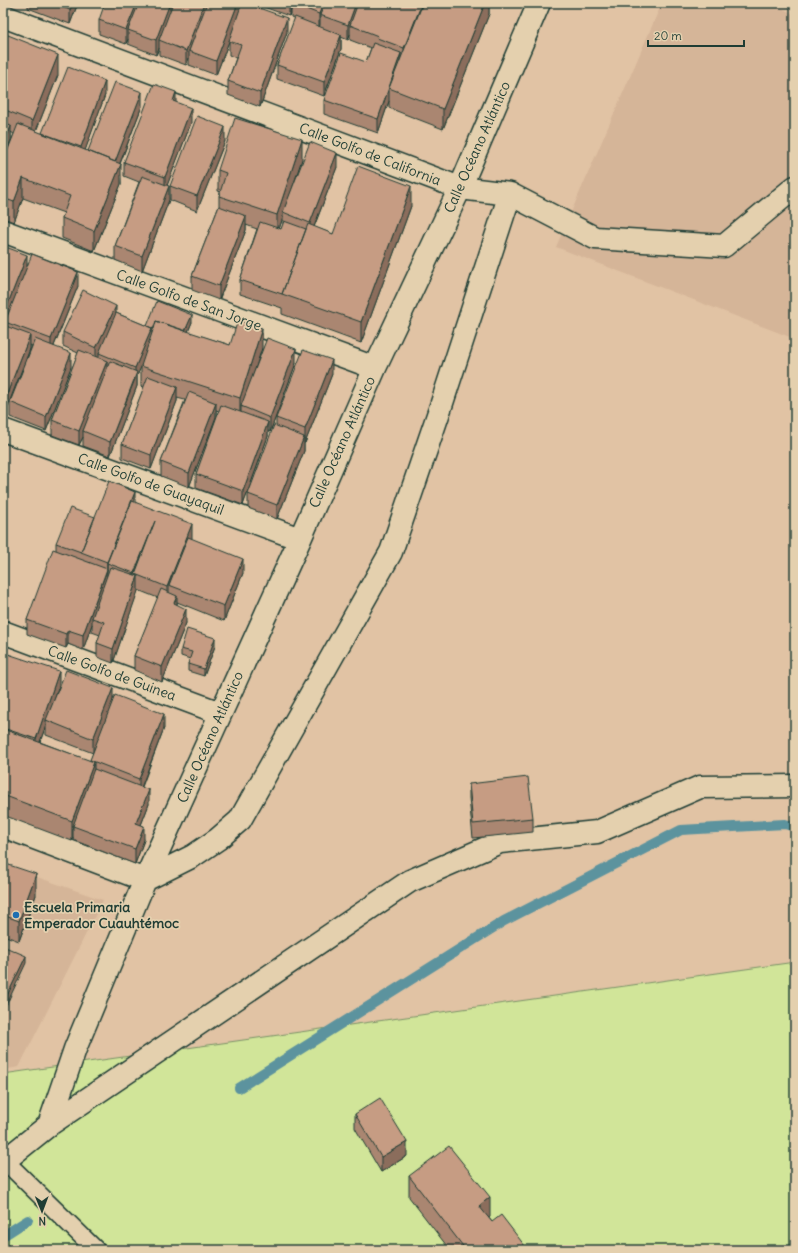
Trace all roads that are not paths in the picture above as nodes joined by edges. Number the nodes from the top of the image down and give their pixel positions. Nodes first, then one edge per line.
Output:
1 (535, 4) edge
2 (3, 16) edge
3 (795, 187) edge
4 (460, 188) junction
5 (510, 194) junction
6 (3, 231) edge
7 (375, 368) junction
8 (3, 430) edge
9 (300, 539) junction
10 (3, 632) edge
11 (220, 713) junction
12 (795, 786) edge
13 (3, 826) edge
14 (146, 880) junction
15 (49, 1125) junction
16 (4, 1161) edge
17 (96, 1250) edge

1 - 4 street, Calle Océano Atlántico
2 - 4 street, Calle Golfo de California
3 - 5 street, Calle Golfo de California
4 - 5 street, Calle Golfo de California
4 - 7 street, Calle Océano Atlántico
5 - 14 street
6 - 7 street, Calle Golfo de San Jorge
7 - 9 street, Calle Océano Atlántico
8 - 9 street, Calle Golfo de Guayaquil
9 - 11 street, Calle Océano Atlántico
10 - 11 street, Calle Golfo de Guinea
11 - 14 street, Calle Océano Atlántico
12 - 15 street
13 - 14 street
14 - 15 street, Calle Océano Atlántico
15 - 16 street
16 - 17 lane

